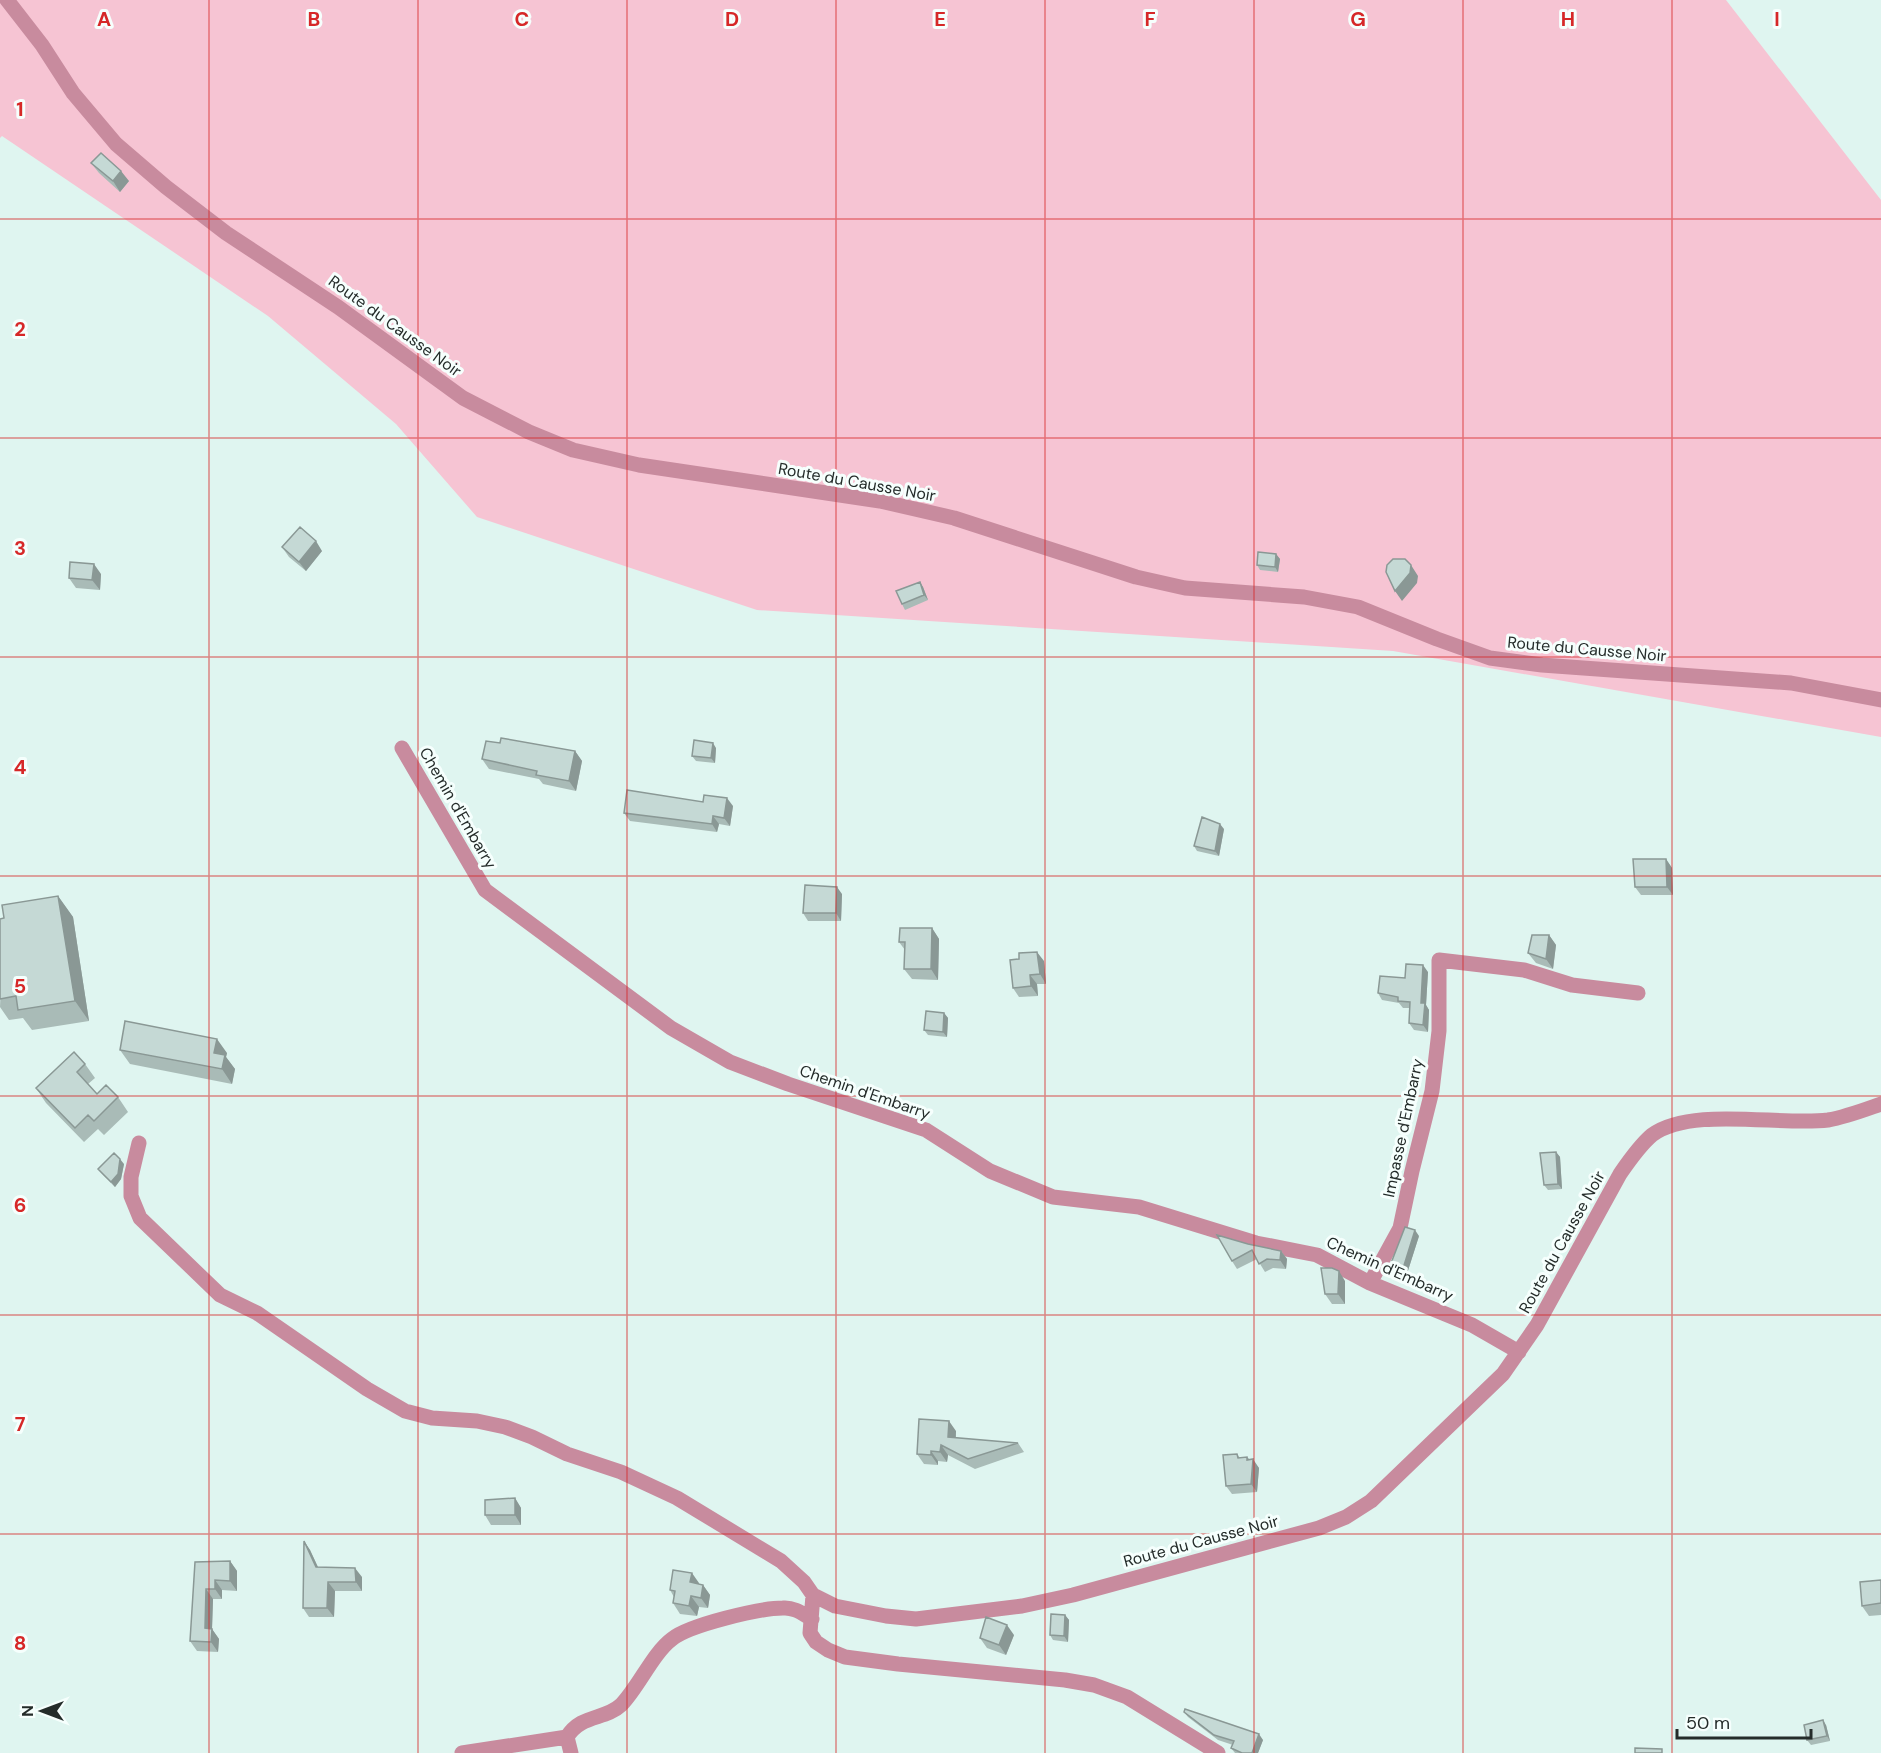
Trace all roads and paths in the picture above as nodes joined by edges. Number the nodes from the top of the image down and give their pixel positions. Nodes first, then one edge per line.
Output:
1 (7, 0) edge
2 (1881, 700) edge
3 (402, 748) dead end
4 (1638, 993) dead end
5 (1881, 1104) edge
6 (139, 1143) dead end
7 (1370, 1283) junction
8 (1519, 1352) junction
9 (813, 1595) junction
10 (812, 1619) junction
11 (567, 1737) junction
12 (462, 1753) edge
13 (572, 1753) edge
14 (1218, 1753) edge

1 - 2 street, Route du Causse Noir
3 - 7 street, Chemin d'Embarry
4 - 7 street, Impasse d'Embarry
5 - 8 street, Route du Causse Noir
6 - 9 street
7 - 8 street, Chemin d'Embarry
8 - 9 street, Route du Causse Noir
9 - 10 street
10 - 11 street
10 - 14 street
11 - 12 street
11 - 13 street

